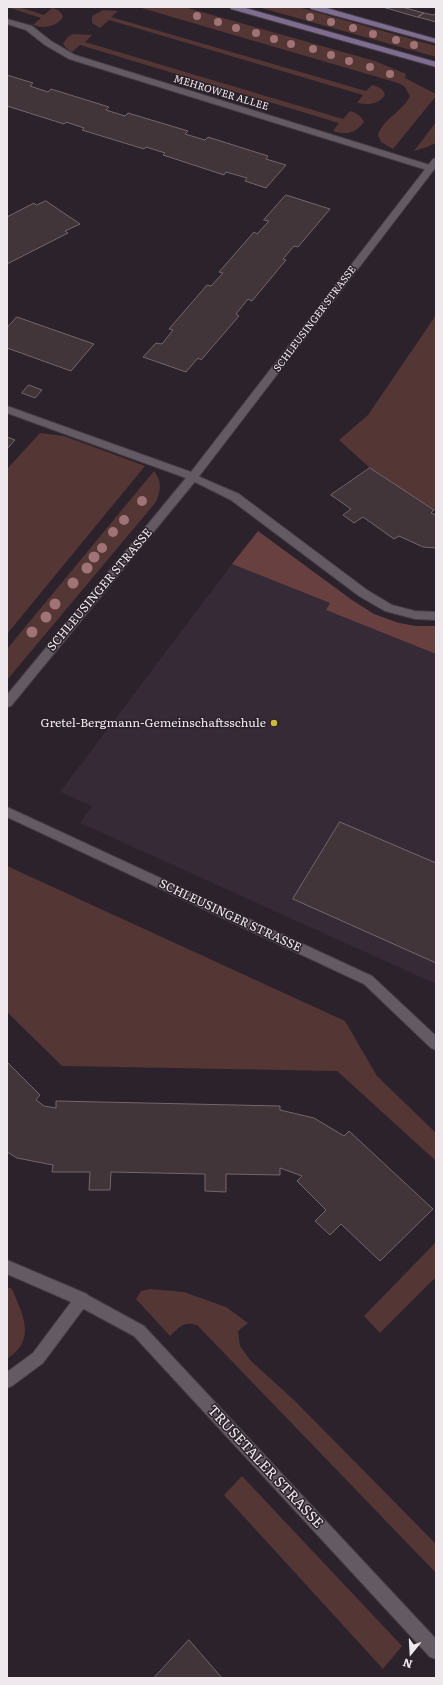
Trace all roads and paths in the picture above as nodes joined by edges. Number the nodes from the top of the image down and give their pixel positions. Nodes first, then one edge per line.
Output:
1 (234, 7) edge
2 (314, 7) edge
3 (7, 22) edge
4 (436, 41) edge
5 (436, 65) edge
6 (434, 166) edge
7 (7, 409) edge
8 (193, 477) junction
9 (436, 616) edge
10 (7, 703) edge
11 (7, 812) edge
12 (436, 1044) edge
13 (7, 1267) edge
14 (82, 1299) junction
15 (7, 1381) edge
16 (436, 1651) edge

1 - 5 main road
2 - 4 main road
3 - 6 street, MEHROWER ALLEE
6 - 8 street, SCHLEUSINGER STRASSE
7 - 8 street
8 - 9 street
8 - 10 street, SCHLEUSINGER STRASSE
11 - 12 street, SCHLEUSINGER STRASSE
13 - 14 street, TRUSETALER STRASSE
14 - 15 street
14 - 16 street, TRUSETALER STRASSE

